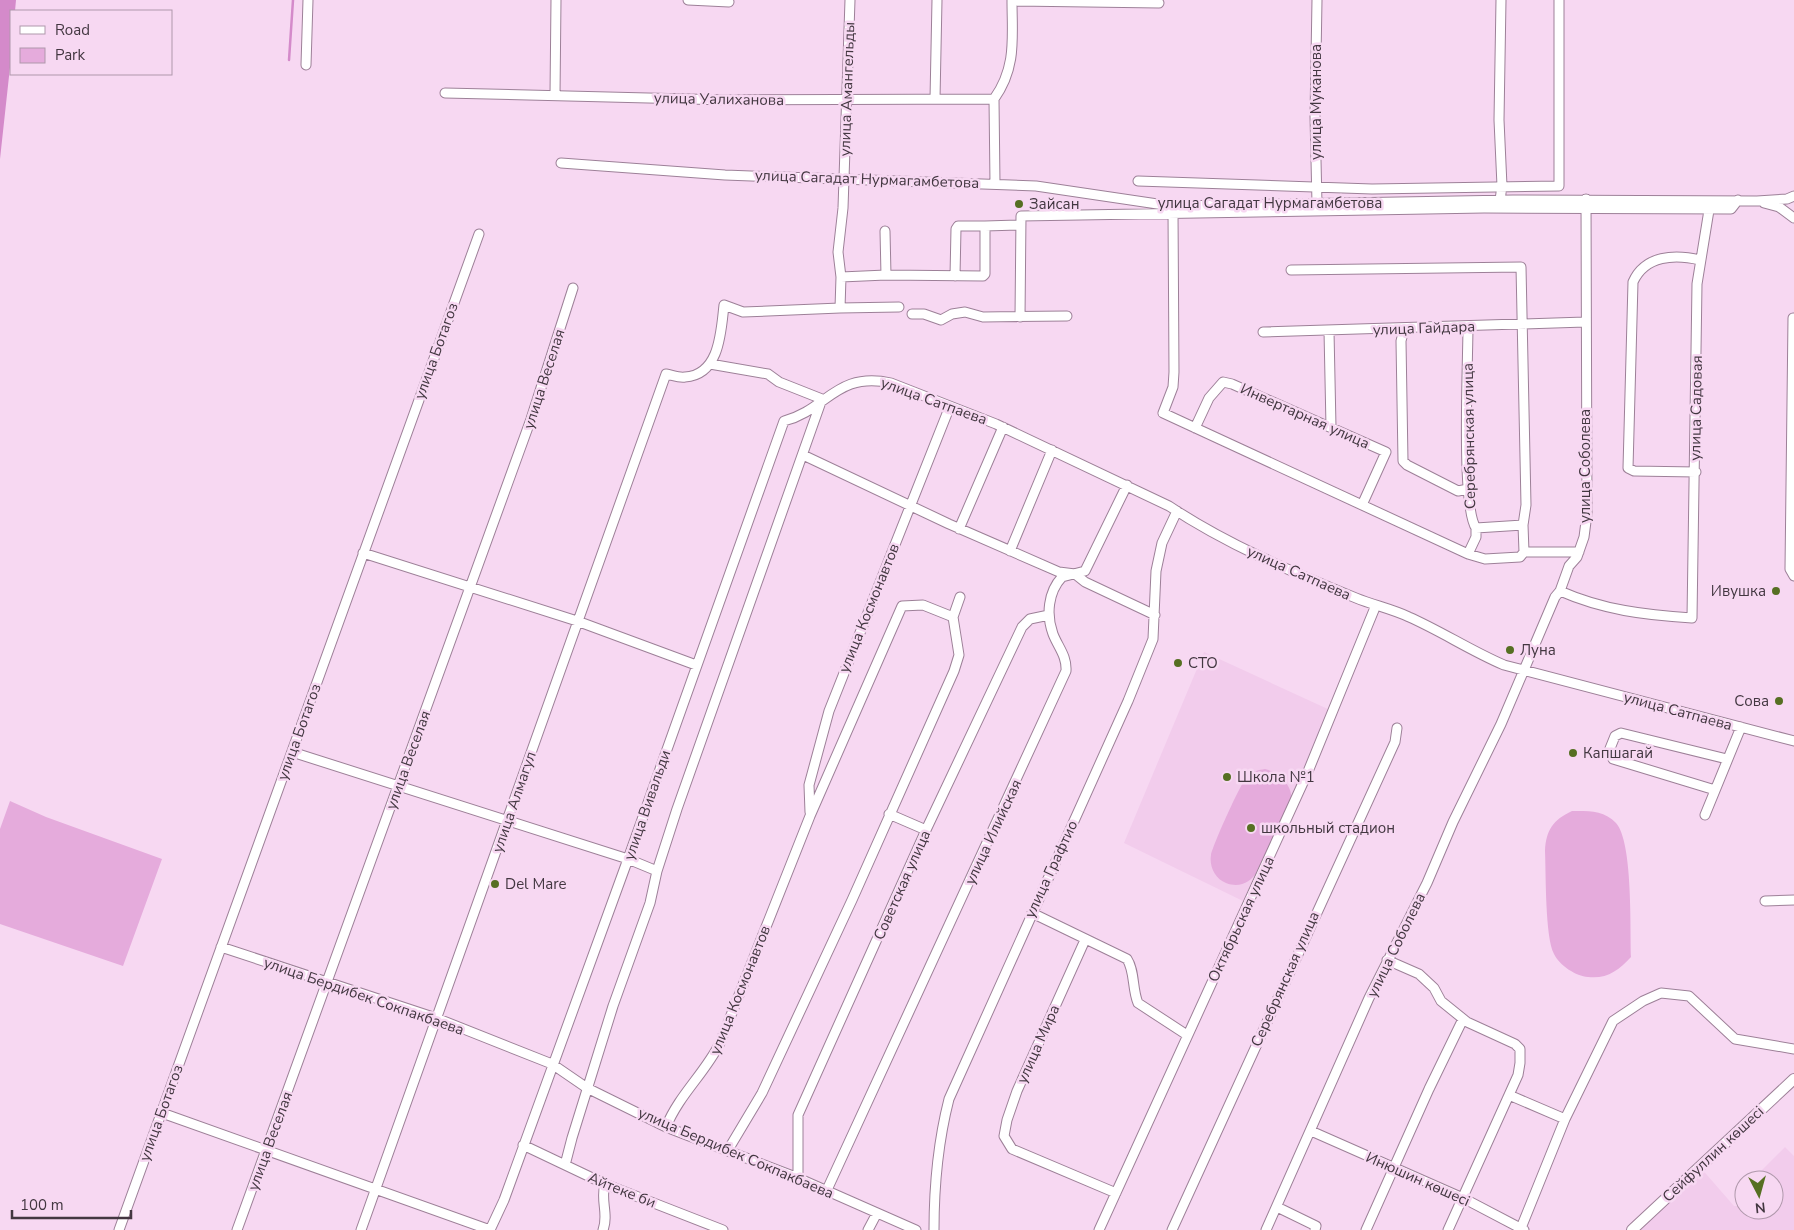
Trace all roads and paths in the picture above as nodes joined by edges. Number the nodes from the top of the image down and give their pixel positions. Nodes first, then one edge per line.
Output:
1 (308, 0) edge
2 (556, 0) edge
3 (688, 0) edge
4 (850, 0) edge
5 (937, 0) edge
6 (1012, 0) edge
7 (1317, 0) edge
8 (1501, 0) edge
9 (1559, 0) edge
10 (729, 2) dead end
11 (1159, 3) dead end
12 (306, 66) dead end
13 (445, 93) dead end
14 (555, 95) junction
15 (848, 99) junction
16 (935, 99) junction
17 (994, 99) junction
18 (561, 164) dead end
19 (844, 178) junction
20 (1138, 181) dead end
21 (995, 184) junction
22 (1502, 186) junction
23 (1317, 187) junction
24 (1794, 196) edge
25 (1710, 199) junction
26 (1500, 200) junction
27 (1738, 200) junction
28 (1757, 200) junction
29 (1317, 204) junction
30 (1586, 204) junction
31 (1710, 209) junction
32 (1173, 210) junction
33 (1794, 218) edge
34 (1021, 225) junction
35 (985, 226) junction
36 (886, 231) dead end
37 (479, 234) dead end
38 (1700, 260) junction
39 (1290, 270) dead end
40 (886, 275) junction
41 (955, 276) junction
42 (841, 277) junction
43 (573, 288) dead end
44 (899, 307) dead end
45 (840, 308) junction
46 (912, 314) dead end
47 (1067, 316) dead end
48 (1020, 317) junction
49 (1794, 318) edge
50 (1585, 322) junction
51 (1522, 325) junction
52 (1468, 326) junction
53 (1404, 329) junction
54 (1329, 331) junction
55 (1263, 332) dead end
56 (710, 364) junction
57 (822, 399) junction
58 (950, 406) junction
59 (1003, 427) junction
60 (1331, 427) junction
61 (1195, 428) junction
62 (1052, 450) junction
63 (803, 454) junction
64 (1696, 472) junction
65 (1127, 485) junction
66 (1468, 489) junction
67 (1362, 504) junction
68 (910, 505) junction
69 (1177, 511) junction
70 (1523, 525) junction
71 (959, 528) junction
72 (1476, 528) junction
73 (1010, 551) junction
74 (1524, 552) junction
75 (1579, 552) junction
76 (363, 553) junction
77 (1468, 554) junction
78 (1075, 574) junction
79 (1794, 576) edge
80 (469, 587) junction
81 (1557, 594) junction
82 (960, 597) dead end
83 (1376, 605) junction
84 (1049, 615) junction
85 (1155, 615) junction
86 (953, 617) junction
87 (577, 621) junction
88 (696, 665) junction
89 (1523, 671) junction
90 (1741, 727) junction
91 (1397, 728) dead end
92 (1794, 741) edge
93 (292, 752) junction
94 (1727, 759) junction
95 (399, 785) junction
96 (1715, 790) junction
97 (889, 814) junction
98 (1705, 815) dead end
99 (810, 816) junction
100 (508, 820) junction
101 (926, 830) junction
102 (628, 859) junction
103 (657, 871) junction
104 (1794, 900) edge
105 (1765, 901) dead end
106 (1032, 912) junction
107 (1086, 940) junction
108 (221, 947) junction
109 (1387, 960) junction
110 (327, 983) junction
111 (436, 1018) junction
112 (1463, 1019) junction
113 (1187, 1035) junction
114 (1794, 1049) edge
115 (552, 1064) junction
116 (1794, 1072) edge
117 (1792, 1081) edge
118 (588, 1088) junction
119 (1509, 1095) junction
120 (162, 1113) junction
121 (1565, 1119) junction
122 (666, 1127) junction
123 (1311, 1131) junction
124 (523, 1145) junction
125 (267, 1150) junction
126 (728, 1150) junction
127 (565, 1165) junction
128 (1395, 1168) junction
129 (798, 1178) junction
130 (604, 1184) junction
131 (377, 1188) junction
132 (826, 1192) junction
133 (1116, 1193) junction
134 (1463, 1198) junction
135 (1277, 1207) junction
136 (877, 1213) junction
137 (1522, 1229) edge
138 (119, 1230) edge
139 (238, 1230) edge
140 (361, 1230) edge
141 (490, 1230) edge
142 (604, 1230) edge
143 (723, 1230) edge
144 (868, 1230) edge
145 (916, 1230) edge
146 (934, 1230) edge
147 (1099, 1230) edge
148 (1172, 1230) edge
149 (1266, 1230) edge
150 (1315, 1230) edge
151 (1366, 1230) edge
152 (1448, 1230) edge
153 (1632, 1230) edge

1 - 12 street
2 - 14 street
3 - 10 street
4 - 15 street, улица Амангельды
5 - 16 street
6 - 11 street
6 - 17 street
7 - 23 street, улица Муканова
8 - 22 street
9 - 22 street
13 - 14 street, улица Уалиханова
14 - 15 street, улица Уалиханова
15 - 16 street, улица Уалиханова
15 - 19 street, улица Амангельды
16 - 17 street, улица Уалиханова
17 - 21 street
18 - 19 street, улица Сагадат Нурмагамбетова
19 - 21 street, улица Сагадат Нурмагамбетова
19 - 42 street, улица Амангельды
20 - 23 street
21 - 32 street, улица Сагадат Нурмагамбетова
22 - 23 street
22 - 26 street
23 - 29 street, улица Муканова
24 - 28 street, улица Сагадат Нурмагамбетова
25 - 27 street, улица Сагадат Нурмагамбетова
25 - 30 street, улица Сагадат Нурмагамбетова
25 - 31 street, улица Садовая
26 - 29 street, улица Сагадат Нурмагамбетова
26 - 30 street, улица Сагадат Нурмагамбетова
27 - 28 street, улица Сагадат Нурмагамбетова
27 - 31 street
28 - 33 street, улица Сагадат Нурмагамбетова
29 - 32 street, улица Сагадат Нурмагамбетова
30 - 31 street
30 - 32 street
30 - 50 street, улица Соболева
31 - 38 street, улица Садовая
32 - 34 street
32 - 61 street
34 - 35 street
34 - 48 street
35 - 41 street
35 - 41 street
36 - 40 street
37 - 76 street, улица Ботагоз
38 - 64 street, улица Садовая
38 - 64 street
39 - 51 street
40 - 41 street
40 - 42 street
42 - 45 street, улица Амангельды
43 - 80 street, улица Веселая
44 - 45 street
45 - 56 street
46 - 48 street
47 - 48 street
49 - 79 street
50 - 51 street, улица Гайдара
50 - 75 street, улица Соболева
51 - 52 street, улица Гайдара
51 - 70 street
52 - 53 street, улица Гайдара
52 - 66 street, Серебрянская улица
53 - 54 street, улица Гайдара
53 - 66 street
54 - 55 street, улица Гайдара
54 - 60 street
56 - 57 street
56 - 87 street, улица Алмагул
57 - 58 street, улица Сатпаева
57 - 63 street
57 - 88 street, улица Вивальди
58 - 59 street, улица Сатпаева
58 - 68 street, улица Космонавтов
59 - 62 street, улица Сатпаева
59 - 71 street
60 - 61 street, Инвертарная улица
60 - 67 street, Инвертарная улица
61 - 67 street
62 - 65 street, улица Сатпаева
62 - 73 street
63 - 68 street
63 - 103 street
64 - 81 street, улица Садовая
65 - 69 street, улица Сатпаева
65 - 78 street, улица Илийская
66 - 72 street, Серебрянская улица
67 - 77 street
68 - 71 street
68 - 99 street, улица Космонавтов
69 - 83 street, улица Сатпаева
69 - 85 street, улица Графтио
70 - 72 street, Серебрянская улица
70 - 74 street
71 - 73 street
72 - 77 street
73 - 78 street
74 - 75 street
74 - 77 street
75 - 81 street, улица Соболева
76 - 80 street
76 - 93 street, улица Ботагоз
78 - 84 street, улица Илийская
78 - 85 street
80 - 87 street
80 - 95 street, улица Веселая
81 - 89 street, улица Соболева
82 - 86 street
83 - 89 street, улица Сатпаева
83 - 113 street, Октябрьская улица
84 - 101 street, Советская улица
84 - 132 street, улица Илийская
85 - 106 street, улица Графтио
86 - 97 street
86 - 99 street, улица Космонавтов
87 - 88 street
87 - 100 street, улица Алмагул
88 - 102 street, улица Вивальди
89 - 90 street, улица Сатпаева
89 - 109 street, улица Соболева
90 - 92 street, улица Сатпаева
90 - 94 street
91 - 148 street, Серебрянская улица
93 - 95 street
93 - 108 street, улица Ботагоз
94 - 96 street
94 - 96 street
95 - 100 street
95 - 110 street, улица Веселая
96 - 98 street
97 - 101 street
97 - 126 street
99 - 122 street, улица Космонавтов
100 - 102 street
100 - 111 street, улица Алмагул
101 - 129 street, Советская улица
102 - 103 street
102 - 115 street, улица Вивальди
103 - 118 street
104 - 105 street
106 - 107 street
106 - 146 street, улица Графтио
107 - 113 street
107 - 133 street, улица Мира
108 - 110 street, улица Бердибек Сокпакбаева
108 - 120 street, улица Ботагоз
109 - 112 street
109 - 123 street, улица Соболева
110 - 111 street, улица Бердибек Сокпакбаева
110 - 125 street, улица Веселая
111 - 115 street, улица Бердибек Сокпакбаева
111 - 131 street, улица Алмагул
112 - 119 street
112 - 128 street
113 - 133 street, Октябрьская улица
114 - 121 street
115 - 118 street, улица Бердибек Сокпакбаева
115 - 124 street, улица Вивальди
116 - 117 main road
117 - 153 main road, Сейфуллин көшесі
118 - 122 street, улица Бердибек Сокпакбаева
118 - 127 street
119 - 121 street
119 - 134 street
120 - 125 street
120 - 138 street, улица Ботагоз
121 - 137 street
122 - 126 street, улица Бердибек Сокпакбаева
123 - 128 street, Инюшин көшесі
123 - 135 street, улица Соболева
124 - 127 street, Айтеке би
124 - 141 street, улица Вивальди
125 - 131 street
125 - 139 street, улица Веселая
126 - 129 street, улица Бердибек Сокпакбаева
127 - 130 street, Айтеке би
128 - 134 street, Инюшин көшесі
128 - 151 street
129 - 132 street, улица Бердибек Сокпакбаева
130 - 142 street
130 - 143 street, Айтеке би
131 - 140 street, улица Алмагул
131 - 141 street
132 - 136 street, улица Бердибек Сокпакбаева
133 - 147 street, Октябрьская улица
134 - 137 street, Инюшин көшесі
134 - 152 street
135 - 149 street, улица Соболева
135 - 150 street
136 - 144 street
136 - 145 street, улица Бердибек Сокпакбаева

